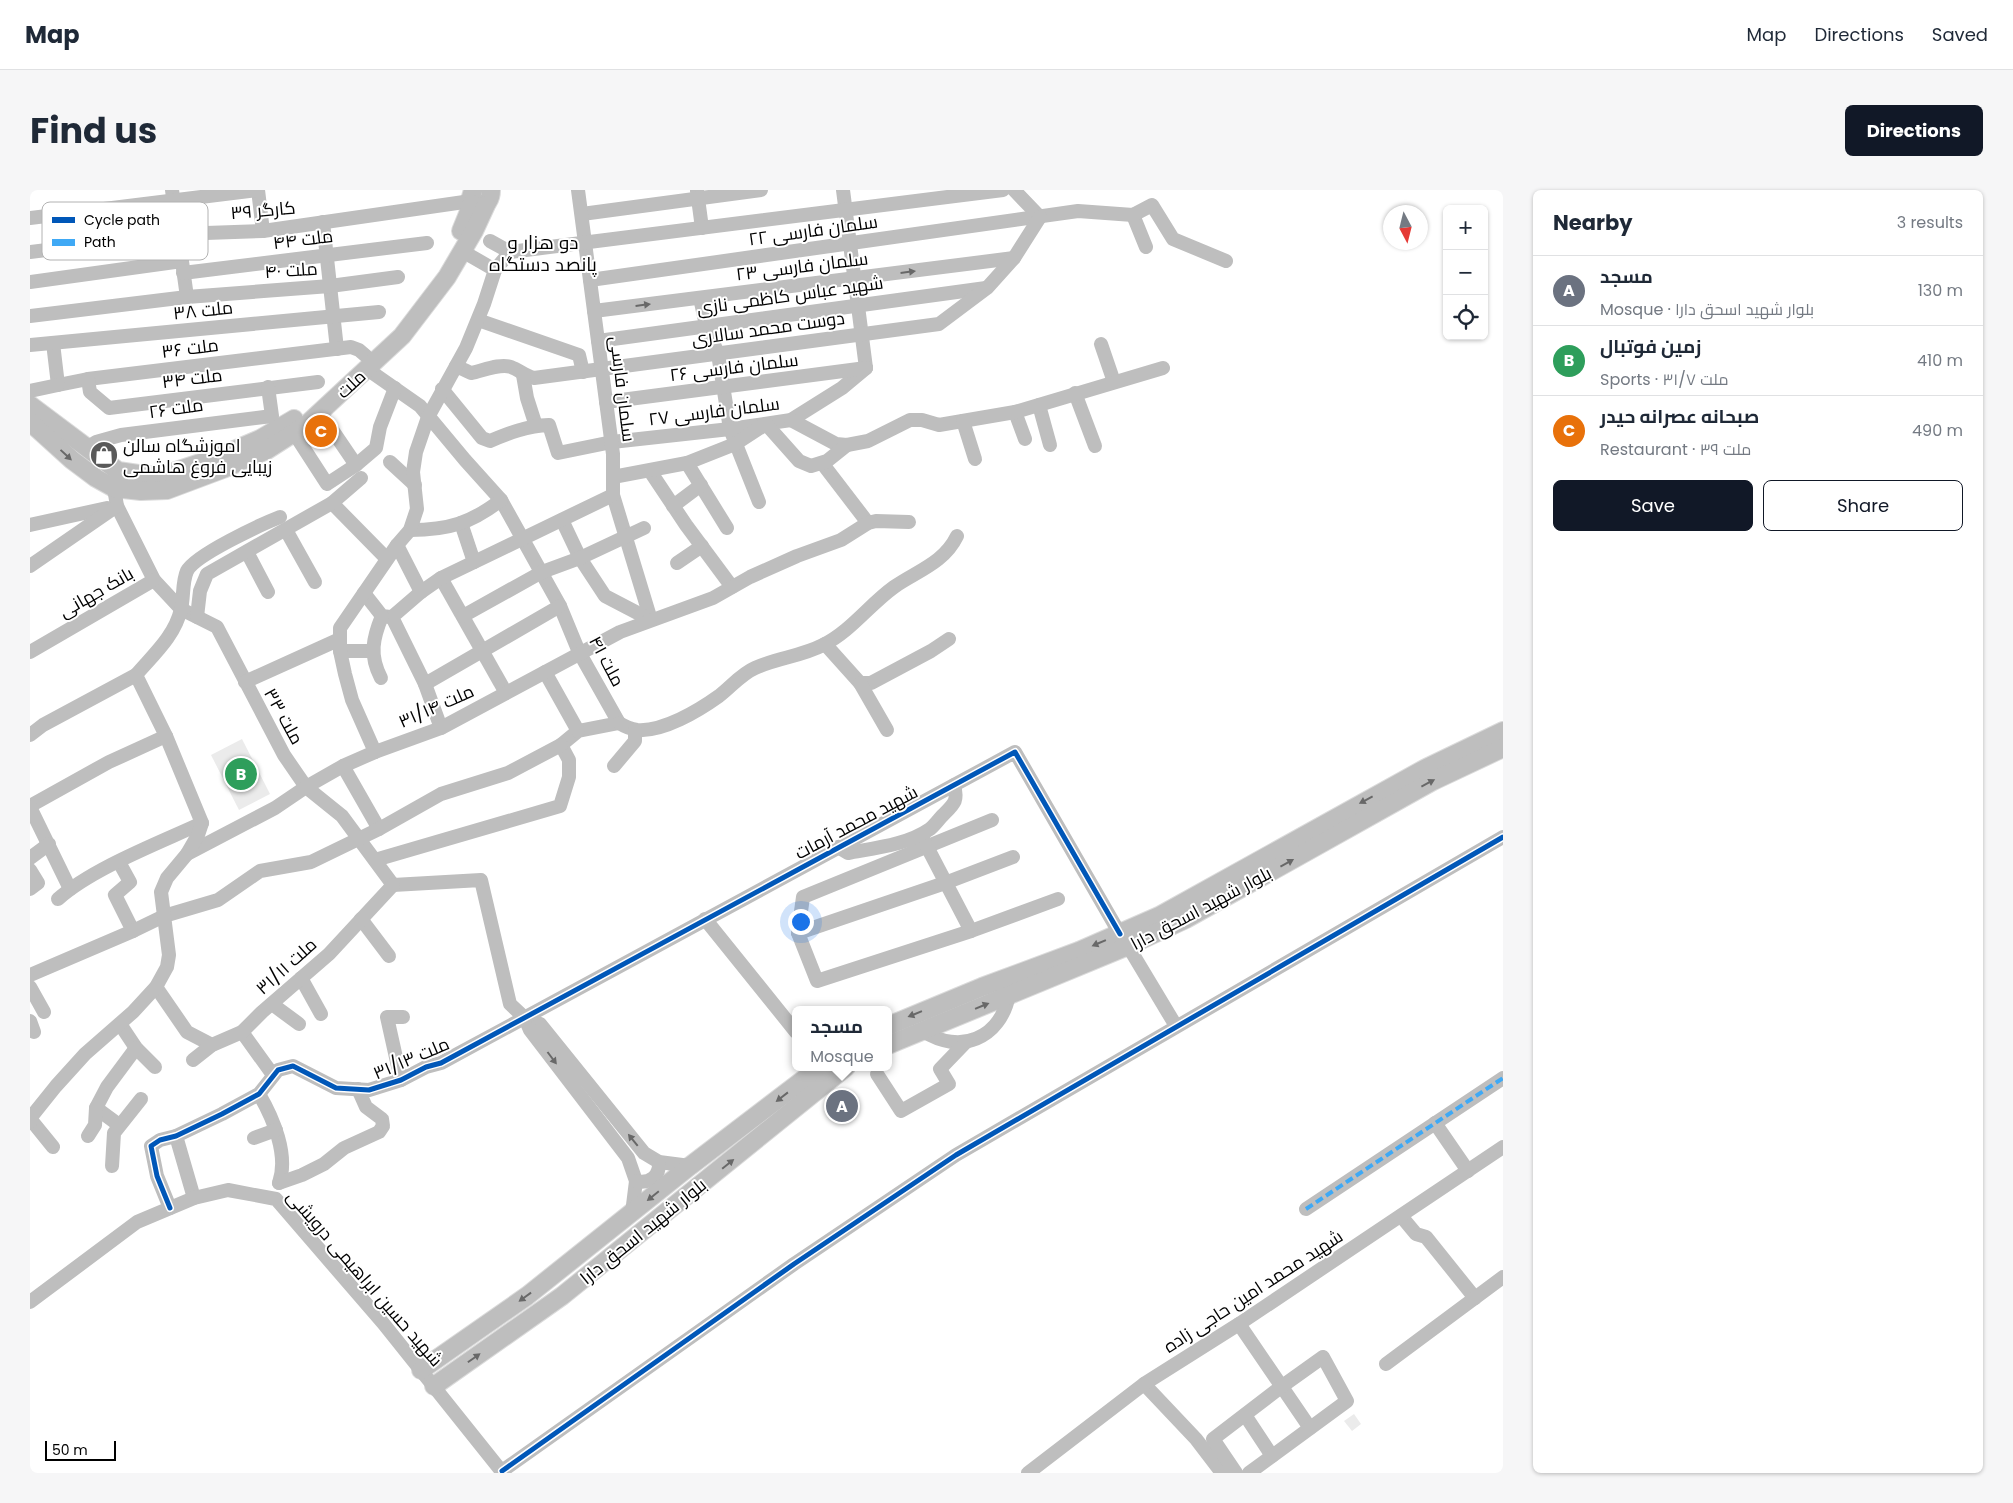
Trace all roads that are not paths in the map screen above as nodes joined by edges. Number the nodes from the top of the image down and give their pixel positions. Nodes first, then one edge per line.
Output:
1 (258, 190) edge
2 (578, 190) edge
3 (761, 190) edge
4 (843, 190) edge
5 (1003, 190) edge
6 (1014, 190) edge
7 (698, 194) edge
8 (172, 195) edge
9 (479, 196) edge
10 (129, 202) edge
11 (845, 210) junction
12 (582, 214) junction
13 (1133, 215) junction
14 (1040, 217) junction
15 (323, 222) junction
16 (702, 228) junction
17 (263, 231) junction
18 (208, 233) edge
19 (490, 241) dead end
20 (584, 242) junction
21 (428, 243) dead end
22 (849, 244) junction
23 (1146, 247) dead end
24 (462, 251) junction
25 (510, 252) junction
26 (328, 255) junction
27 (1014, 258) junction
28 (181, 260) edge
29 (1226, 261) dead end
30 (182, 267) junction
31 (495, 270) junction
32 (398, 277) dead end
33 (854, 278) junction
34 (590, 280) junction
35 (30, 282) edge
36 (330, 286) junction
37 (987, 288) junction
38 (187, 297) junction
39 (700, 298) junction
40 (857, 304) junction
41 (594, 311) junction
42 (379, 312) dead end
43 (30, 316) edge
44 (332, 316) junction
45 (478, 320) junction
46 (706, 325) junction
47 (861, 334) junction
48 (598, 340) junction
49 (53, 343) junction
50 (1102, 344) dead end
51 (30, 345) edge
52 (337, 349) junction
53 (718, 354) junction
54 (367, 362) junction
55 (456, 366) junction
56 (866, 368) junction
57 (1163, 368) dead end
58 (602, 370) junction
59 (583, 372) junction
60 (523, 375) junction
61 (88, 379) junction
62 (318, 382) dead end
63 (1114, 382) junction
64 (58, 385) junction
65 (724, 387) junction
66 (268, 388) junction
67 (395, 388) junction
68 (442, 389) junction
69 (30, 390) edge
70 (1075, 393) junction
71 (606, 402) junction
72 (30, 406) edge
73 (1039, 406) junction
74 (320, 412) junction
75 (1015, 412) junction
76 (428, 417) junction
77 (791, 420) junction
78 (963, 421) junction
79 (766, 424) junction
80 (42, 426) edge
81 (536, 426) junction
82 (730, 429) junction
83 (294, 432) junction
84 (1025, 439) dead end
85 (612, 442) junction
86 (735, 444) junction
87 (847, 445) junction
88 (1050, 445) dead end
89 (1095, 446) dead end
90 (87, 448) junction
91 (976, 459) dead end
92 (390, 462) dead end
93 (687, 463) junction
94 (822, 463) junction
95 (358, 471) junction
96 (650, 472) junction
97 (613, 477) junction
98 (415, 485) junction
99 (701, 485) junction
100 (114, 488) junction
101 (613, 495) junction
102 (502, 500) junction
103 (332, 502) junction
104 (760, 502) dead end
105 (116, 506) junction
106 (673, 506) junction
107 (280, 517) dead end
108 (562, 520) junction
109 (909, 522) dead end
110 (461, 523) junction
111 (868, 523) junction
112 (30, 525) edge
113 (644, 528) dead end
114 (727, 528) dead end
115 (286, 530) junction
116 (410, 530) junction
117 (626, 536) junction
118 (957, 536) dead end
119 (524, 539) junction
120 (397, 545) junction
121 (702, 546) junction
122 (247, 552) junction
123 (580, 558) junction
124 (387, 559) junction
125 (474, 562) junction
126 (677, 563) dead end
127 (30, 566) edge
128 (542, 572) junction
129 (441, 578) junction
130 (154, 580) junction
131 (315, 582) dead end
132 (732, 587) junction
133 (268, 592) dead end
134 (364, 592) junction
135 (421, 592) junction
136 (560, 606) junction
137 (181, 609) junction
138 (197, 616) junction
139 (387, 616) junction
140 (463, 616) junction
141 (651, 620) junction
142 (949, 639) dead end
143 (825, 644) junction
144 (340, 645) junction
145 (482, 650) junction
146 (373, 651) junction
147 (30, 652) edge
148 (579, 652) junction
149 (545, 672) junction
150 (136, 675) junction
151 (381, 678) dead end
152 (244, 682) junction
153 (860, 683) junction
154 (425, 684) junction
155 (506, 693) junction
156 (619, 723) junction
157 (441, 728) junction
158 (635, 730) junction
159 (887, 730) dead end
160 (578, 731) junction
161 (1503, 731) edge
162 (30, 735) edge
163 (166, 736) junction
164 (561, 745) junction
165 (1503, 748) edge
166 (375, 752) junction
167 (343, 766) junction
168 (614, 766) dead end
169 (954, 785) junction
170 (306, 787) junction
171 (30, 806) edge
172 (992, 820) dead end
173 (202, 823) junction
174 (379, 829) junction
175 (920, 834) junction
176 (1503, 837) edge
177 (358, 839) junction
178 (48, 844) junction
179 (838, 847) junction
180 (927, 847) junction
181 (187, 854) junction
182 (1012, 857) dead end
183 (30, 858) edge
184 (375, 860) junction
185 (118, 862) junction
186 (30, 870) edge
187 (946, 883) junction
188 (393, 885) junction
189 (30, 889) edge
190 (70, 889) junction
191 (58, 899) dead end
192 (1058, 899) dead end
193 (164, 916) junction
194 (361, 919) junction
195 (705, 919) junction
196 (133, 931) junction
197 (971, 931) junction
198 (798, 933) junction
199 (1124, 940) junction
200 (389, 956) dead end
201 (30, 976) edge
202 (302, 978) junction
203 (156, 987) junction
204 (1009, 994) junction
205 (948, 1001) junction
206 (272, 1004) junction
207 (44, 1012) dead end
208 (322, 1014) dead end
209 (403, 1017) dead end
210 (955, 1017) junction
211 (525, 1018) junction
212 (120, 1024) junction
213 (299, 1024) dead end
214 (892, 1024) edge
215 (1176, 1026) junction
216 (792, 1027) edge
217 (923, 1031) junction
218 (242, 1032) junction
219 (966, 1042) junction
220 (892, 1043) edge
221 (212, 1046) junction
222 (136, 1048) junction
223 (193, 1060) dead end
224 (156, 1067) dead end
225 (815, 1071) edge
226 (841, 1071) edge
227 (877, 1074) dead end
228 (273, 1075) junction
229 (1503, 1078) edge
230 (401, 1080) junction
231 (358, 1089) junction
232 (259, 1094) junction
233 (141, 1099) dead end
234 (96, 1108) junction
235 (30, 1121) edge
236 (1435, 1123) junction
237 (119, 1125) junction
238 (276, 1130) junction
239 (88, 1136) dead end
240 (176, 1136) junction
241 (254, 1138) dead end
242 (52, 1147) dead end
243 (1503, 1147) edge
244 (657, 1161) junction
245 (112, 1166) dead end
246 (690, 1166) junction
247 (1468, 1171) junction
248 (635, 1177) junction
249 (194, 1198) junction
250 (170, 1208) junction
251 (1306, 1209) dead end
252 (632, 1213) junction
253 (1401, 1216) junction
254 (1503, 1277) edge
255 (1475, 1298) junction
256 (30, 1302) edge
257 (1239, 1324) junction
258 (1386, 1364) dead end
259 (421, 1370) junction
260 (1144, 1384) junction
261 (434, 1386) junction
262 (1281, 1387) junction
263 (1245, 1415) junction
264 (1310, 1428) junction
265 (1272, 1456) junction
266 (502, 1472) edge
267 (1028, 1473) edge
268 (1222, 1473) edge
269 (1236, 1473) edge
270 (1249, 1473) edge

1 - 8 street
1 - 17 street
2 - 12 street, سلمان فارسی
3 - 7 street
4 - 11 street
5 - 11 street
6 - 14 street
7 - 12 street
7 - 16 street
8 - 10 street
9 - 15 street, کارگر ۳۹
9 - 24 main road, ملت
9 - 54 main road, ملت
11 - 16 street
11 - 22 street
12 - 20 street, سلمان فارسی
13 - 14 street, سلمان فارسی ۲۲
13 - 23 street
13 - 29 street
14 - 22 street, سلمان فارسی ۲۲
14 - 27 street
15 - 17 street, کارگر ۳۹
15 - 26 street
16 - 20 street
17 - 18 street, کارگر ۳۹
19 - 25 street
20 - 25 street
20 - 34 street, سلمان فارسی
21 - 26 street, ملت ۴۴
22 - 33 street
22 - 34 street, سلمان فارسی ۲۲
24 - 31 street
24 - 54 main road, ملت
25 - 31 street
26 - 30 street, ملت ۴۴
26 - 36 street
33 -> 27 street, سلمان فارسی ۲۳
27 - 37 street
28 - 30 street
30 - 35 street, ملت ۴۴
30 - 38 street
31 - 45 street
32 - 36 street, ملت ۴۰
33 - 39 street, سلمان فارسی ۲۳
33 - 40 street
34 - 41 street, سلمان فارسی
36 - 38 street, ملت ۴۰
36 - 44 street
37 - 40 street, شهید عباس کاظمی نازی
37 - 47 street, دوست محمد سالاری
38 - 43 street, ملت ۴۰
41 -> 39 street, سلمان فارسی ۲۳
39 - 46 street
40 - 46 street, شهید عباس کاظمی نازی
40 - 47 street
41 - 48 street, سلمان فارسی
42 - 44 street, ملت ۳۸
44 - 49 street, ملت ۳۸
44 - 52 street
45 - 55 street
45 - 59 street
46 - 48 street, شهید عباس کاظمی نازی
46 - 53 street
47 - 53 street, دوست محمد سالاری
47 - 56 street
48 - 58 street, سلمان فارسی
49 - 51 street, ملت ۳۸
49 - 64 street
50 - 63 street
52 - 54 street, ملت ۳۶
52 - 61 street, ملت ۳۶
53 - 58 street, دوست محمد سالاری
53 - 65 street
54 - 67 street, ملت ۴۱
54 - 74 main road, ملت
54 - 90 main road, ملت
55 - 60 street, دوست محمد سالاری
55 - 68 street
56 - 65 street, سلمان فارسی ۲۶
56 - 77 street, سلمان فارسی ۲۷
57 - 63 street
58 - 59 street, دوست محمد سالاری
58 - 71 street, سلمان فارسی
59 - 60 street, دوست محمد سالاری
60 - 81 street
61 - 64 street, ملت ۳۶
61 - 66 street, ملت ۳۴
62 - 66 street, ملت ۳۴
63 - 70 street
64 - 69 street, ملت ۳۶
65 - 71 street, سلمان فارسی ۲۶
65 - 82 street
66 - 90 street, ملت ۲۶
67 - 76 street, ملت ۴۱
67 - 95 street
68 - 76 street
68 - 81 street
70 - 73 street
70 - 89 street
71 - 85 street, سلمان فارسی
72 - 80 main road, ملت
73 - 75 street
73 - 88 street
74 - 83 main road, ملت
74 - 95 street
75 - 78 street
75 - 84 street
76 - 98 street
76 - 102 street, ملت ۴۱
77 - 79 street, سلمان فارسی ۲۷
77 - 87 street
78 - 87 street
78 - 91 street
79 - 82 street, سلمان فارسی ۲۷
79 - 86 street
79 - 94 street
80 - 90 main road, ملت
80 -> 100 main road, ملت
81 - 85 street, سلمان فارسی ۲۷
82 - 85 street, سلمان فارسی ۲۷
82 - 86 street
83 - 95 street
83 - 100 main road, ملت
85 - 97 street, سلمان فارسی
86 - 93 street
86 - 104 street
87 - 94 street
92 - 98 street
93 - 96 street
93 - 99 street
94 - 111 street
95 - 103 street
96 - 97 street
96 - 106 street
97 - 101 street, سلمان فارسی
98 - 116 street
99 - 106 street
99 - 114 street
100 - 105 street, ملت ۳۳
101 - 108 street
101 - 117 street, سلمان فارسی
102 - 110 street
102 - 119 street, ملت ۴۱
103 - 115 street
103 - 124 street
105 - 112 street
105 - 127 street
105 - 130 street, ملت ۳۳
106 - 121 street
107 - 137 street
108 - 119 street
108 - 123 street
109 - 111 street
110 - 116 street
110 - 125 street
111 - 132 street, ملت ۳۱/۱۴
113 - 117 street
115 - 122 street
115 - 131 street
116 - 120 street
117 - 123 street
117 - 141 street, سلمان فارسی
118 - 143 street
119 - 125 street
119 - 128 street, ملت ۴۱
120 - 124 street
120 - 135 street
121 - 126 street
121 - 132 street
122 - 133 street
122 - 138 street
123 - 128 street
123 - 141 street
124 - 134 street
125 - 129 street
128 - 136 street, ملت ۴۱
128 - 140 street
129 - 135 street
129 - 140 street
130 - 137 street, ملت ۳۳
130 - 147 street, بانک جهانی
132 - 141 street, ملت ۳۱/۱۴
134 - 139 street
134 - 144 street
135 - 139 street
136 - 145 street
136 - 148 street, ملت ۴۱
137 - 138 street, ملت ۳۳
137 - 150 street
138 - 152 street, ملت ۳۳
139 - 146 street
139 - 154 street
140 - 145 street
141 - 148 street, ملت ۳۱/۱۴
142 - 153 street
143 - 153 street
143 - 158 street
144 - 146 street
144 - 152 street
144 - 166 street
145 - 154 street
145 - 155 street
146 - 151 street
148 - 149 street, ملت ۳۱/۱۴
148 - 156 street, ملت ۴۱
149 - 155 street, ملت ۳۱/۱۴
149 - 160 street
150 - 162 street
150 - 163 street
152 - 170 street, ملت ۳۳
153 - 159 street
154 - 157 street
155 - 157 street, ملت ۳۱/۱۴
156 - 158 street
156 - 160 street
157 - 166 street, ملت ۳۱/۱۴
158 - 168 street
160 - 164 street
161 -> 199 main road, بلوار شهید اسحق دارا
163 - 171 street
163 - 173 street
164 - 174 street
164 - 184 street
199 -> 165 main road, بلوار شهید اسحق دارا
166 - 167 street, ملت ۳۱/۱۴
167 - 170 street, ملت ۳۱/۱۴
167 - 174 street
169 - 175 street
169 - 179 street, شهید محمد آرمات
169 - 199 street, شهید محمد آرمات
170 - 177 street, ملت ۳۳
170 - 181 street, ملت ۳۱/۱۴
171 - 178 street
172 - 180 street
173 - 181 street
173 - 185 street
174 - 177 street
175 - 179 street
175 - 180 street
176 - 215 street
177 - 184 street, ملت ۳۳
177 - 193 street
178 - 183 street
178 - 190 street
179 - 195 street, شهید محمد آرمات
180 - 187 street
180 - 198 street
181 - 193 street
182 - 187 street
184 - 188 street, ملت ۳۳
185 - 190 street
185 - 196 street
186 - 189 street
187 - 197 street
187 - 198 street
188 - 194 street, ملت ۳۱/۱۱
188 - 211 street
190 - 191 street
192 - 197 street
193 - 196 street
193 - 203 street
194 - 200 street
194 - 202 street, ملت ۳۱/۱۱
195 - 211 street, شهید محمد آرمات
195 - 216 street
196 - 201 street
197 - 198 street
199 - 204 main road, بلوار شهید اسحق دارا
199 -> 205 main road, بلوار شهید اسحق دارا
199 - 215 street
201 - 207 street
202 - 206 street, ملت ۳۱/۱۱
202 - 208 street
203 - 212 street
203 - 221 street
210 -> 204 main road, بلوار شهید اسحق دارا
204 - 219 street
205 - 210 main road
205 -> 214 main road, بلوار شهید اسحق دارا
206 - 213 street
206 - 218 street, ملت ۳۱/۱۱
209 - 230 street
210 - 217 main road, بلوار شهید اسحق دارا
211 - 230 street, ملت ۳۱/۱۳
244 -> 211 street
211 -> 248 street
212 - 222 street
212 - 235 street
215 - 266 street
217 - 219 street
217 - 220 main road, بلوار شهید اسحق دارا
218 - 221 street, ملت ۳۱/۱۱
218 - 228 street
219 - 227 street
221 - 223 street, ملت ۳۱/۱۱
222 - 224 street
222 - 234 street
225 -> 246 main road, بلوار شهید اسحق دارا
261 -> 226 main road, بلوار شهید اسحق دارا
228 - 231 street, ملت ۳۱/۱۳
228 - 232 street
229 - 236 street
230 - 231 street, ملت ۳۱/۱۳
231 - 238 street
232 - 238 street
232 - 240 street
233 - 237 street
234 - 237 street
234 - 239 street
235 - 242 street
236 - 247 street
236 - 251 street
237 - 245 street
238 - 241 street
240 - 249 street
240 - 250 street
243 - 247 street, شهید محمد امین حاجی زاده
244 - 246 street
244 - 248 street
246 -> 252 main road, بلوار شهید اسحق دارا
247 - 253 street, شهید محمد امین حاجی زاده
248 - 252 street
249 - 250 street, شهید حسین ابراهیمی درویشی
249 - 259 street, شهید حسین ابراهیمی درویشی
250 - 256 street, شهید حسین ابراهیمی درویشی
252 -> 259 main road, بلوار شهید اسحق دارا
253 - 255 street
253 - 257 street, شهید محمد امین حاجی زاده
254 - 255 street
255 - 258 street
257 - 260 street, شهید محمد امین حاجی زاده
257 - 262 street
259 - 261 street, شهید حسین ابراهیمی درویشی
260 - 267 street, شهید محمد امین حاجی زاده
260 - 268 street
261 - 266 street, شهید حسین ابراهیمی درویشی
262 - 263 street
262 - 264 street
262 - 264 street
263 - 265 street
263 - 269 street
264 - 265 street
265 - 270 street

